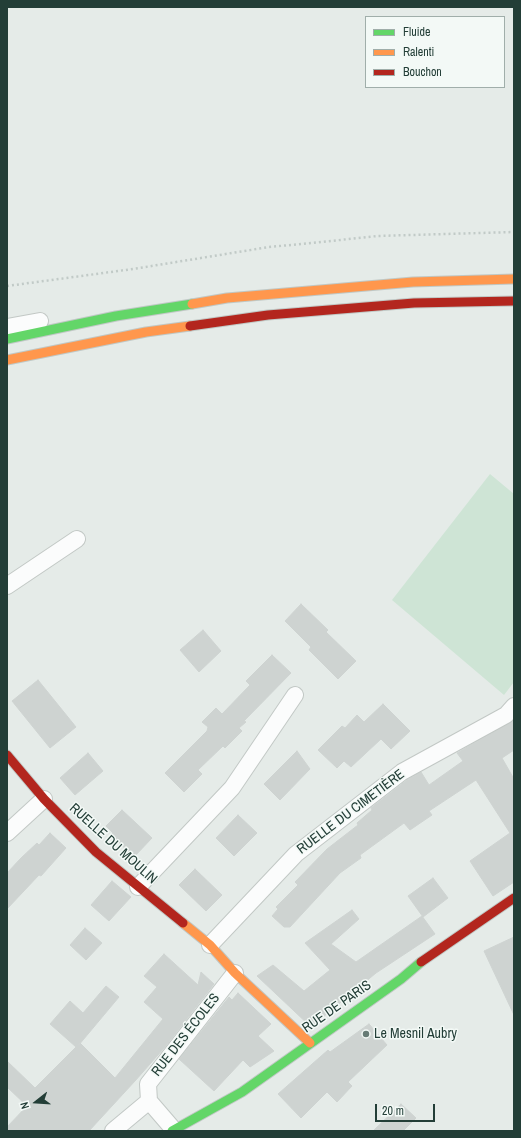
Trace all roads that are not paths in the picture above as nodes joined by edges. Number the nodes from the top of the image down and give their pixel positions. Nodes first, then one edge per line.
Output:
1 (514, 279) edge
2 (514, 301) edge
3 (194, 303) junction
4 (7, 327) edge
5 (7, 339) edge
6 (7, 360) edge
7 (77, 539) dead end
8 (7, 586) edge
9 (295, 695) dead end
10 (514, 706) edge
11 (7, 755) edge
12 (44, 799) junction
13 (7, 833) edge
14 (138, 887) junction
15 (514, 898) edge
16 (210, 945) junction
17 (235, 973) junction
18 (310, 1043) junction
19 (149, 1101) junction
20 (113, 1131) edge
21 (173, 1131) edge

1 - 3 main road
2 - 6 main road
3 - 4 street
3 - 5 main road
7 - 8 street
9 - 14 street
10 - 16 street, RUELLE DU CIMETIÈRE
11 - 12 main road, RUELLE DU MOULIN
12 - 13 street
12 - 14 main road, RUELLE DU MOULIN
14 - 16 main road, RUELLE DU MOULIN
15 - 18 main road, RUE DE PARIS
16 - 17 main road, RUELLE DU MOULIN
17 - 18 main road, RUELLE DU MOULIN
17 - 19 street, RUE DES ÉCOLES
18 - 21 main road, RUE DE PARIS
19 - 20 street
19 - 21 street

